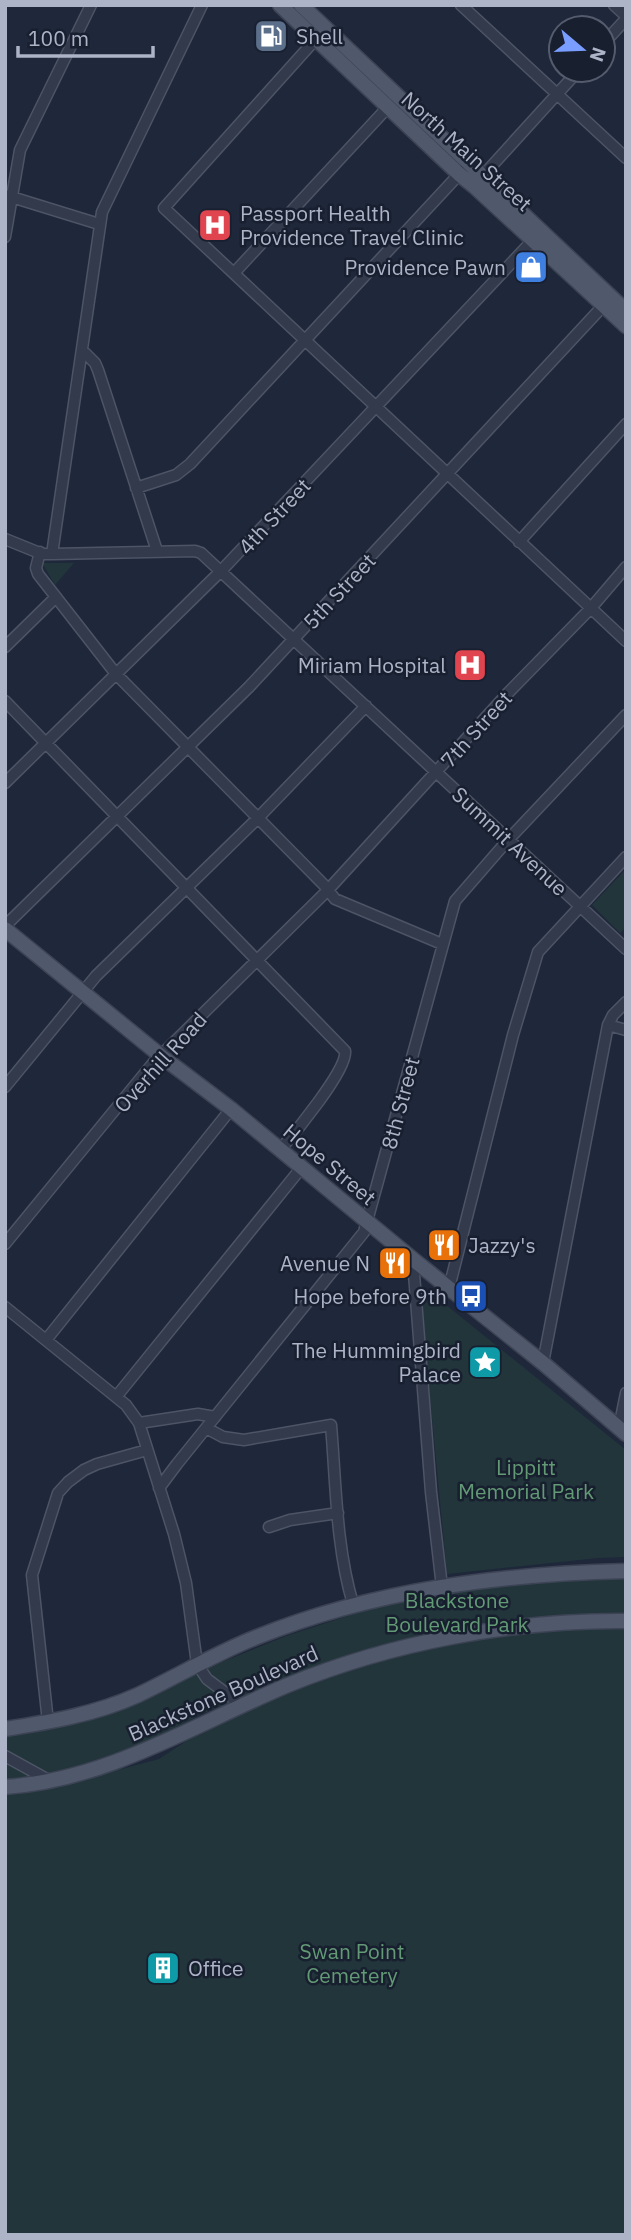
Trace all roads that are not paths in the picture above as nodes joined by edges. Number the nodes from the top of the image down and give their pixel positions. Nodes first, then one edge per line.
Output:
1 (91, 5) edge
2 (202, 5) edge
3 (301, 5) edge
4 (461, 5) edge
5 (614, 5) edge
6 (286, 7) edge
7 (626, 18) edge
8 (315, 40) junction
9 (566, 84) edge
10 (557, 94) junction
11 (388, 107) junction
12 (626, 158) edge
13 (470, 163) junction
14 (459, 174) junction
15 (479, 180) junction
16 (8, 195) edge
17 (99, 223) junction
18 (5, 237) edge
19 (533, 240) junction
20 (234, 273) junction
21 (603, 306) junction
22 (626, 311) edge
23 (626, 326) edge
24 (304, 341) junction
25 (82, 350) junction
26 (376, 406) junction
27 (626, 424) edge
28 (446, 474) junction
29 (136, 488) junction
30 (5, 539) edge
31 (519, 542) junction
32 (157, 551) junction
33 (40, 552) junction
34 (52, 554) junction
35 (626, 567) edge
36 (221, 571) junction
37 (55, 598) junction
38 (591, 608) junction
39 (294, 639) junction
40 (626, 641) edge
41 (5, 647) edge
42 (116, 674) junction
43 (5, 701) edge
44 (366, 706) junction
45 (626, 715) edge
46 (46, 743) junction
47 (189, 747) junction
48 (437, 773) junction
49 (5, 783) edge
50 (118, 816) junction
51 (257, 819) junction
52 (508, 840) junction
53 (626, 857) edge
54 (187, 887) junction
55 (327, 891) junction
56 (580, 906) junction
57 (5, 927) edge
58 (442, 944) junction
59 (626, 949) edge
60 (257, 959) junction
61 (83, 991) junction
62 (626, 1002) edge
63 (608, 1025) junction
64 (626, 1030) edge
65 (161, 1055) junction
66 (5, 1087) edge
67 (231, 1109) junction
68 (280, 1150) junction
69 (302, 1167) junction
70 (367, 1222) junction
71 (5, 1244) edge
72 (415, 1261) junction
73 (449, 1288) junction
74 (5, 1307) edge
75 (46, 1340) junction
76 (543, 1363) junction
77 (626, 1394) edge
78 (116, 1396) junction
79 (215, 1417) junction
80 (139, 1423) junction
81 (206, 1428) junction
82 (622, 1431) edge
83 (147, 1450) junction
84 (159, 1488) junction
85 (338, 1513) junction
86 (269, 1527) dead end
87 (626, 1571) edge
88 (442, 1587) junction
89 (353, 1604) junction
90 (626, 1621) edge
91 (197, 1664) junction
92 (240, 1706) junction
93 (48, 1722) junction
94 (5, 1729) edge
95 (5, 1756) edge
96 (52, 1782) junction
97 (5, 1787) edge

1 - 16 street
2 - 17 street
3 - 13 main road, North Main Street
4 - 10 street
5 - 7 street
6 - 8 main road, North Main Street
8 - 11 main road, North Main Street
8 - 20 street
9 - 10 street
10 - 12 street
10 - 15 street
11 - 14 main road, North Main Street
11 - 20 street
13 - 14 street
13 - 15 main road, North Main Street
14 - 15 main road, North Main Street
14 - 24 street
15 - 19 main road, North Main Street
15 - 22 main road, North Main Street
16 - 17 street
16 - 18 street
17 - 25 street
19 - 21 main road, North Main Street
19 - 26 street, 4th Street
20 - 24 street
21 - 23 main road, North Main Street
21 - 28 street, 5th Street
24 - 26 street
24 - 29 street
25 - 29 street
25 - 34 street
26 - 28 street
26 - 36 street, 4th Street
27 - 31 street
28 - 31 street
28 - 39 street, 5th Street
29 - 32 street
30 - 33 street, Summit Avenue
31 - 38 street
32 - 34 street, Summit Avenue
32 - 36 street, Summit Avenue
33 - 34 street, Summit Avenue
33 - 37 street
35 - 38 street, 7th Street
36 - 39 street, Summit Avenue
36 - 42 street, 4th Street
37 - 41 street
37 - 42 street
38 - 40 street
38 - 48 street, 7th Street
39 - 44 street, Summit Avenue
39 - 47 street, 5th Street
42 - 46 street, 4th Street
42 - 47 street
43 - 46 street
44 - 48 street, Summit Avenue
44 - 51 street
45 - 52 street, 8th Street
46 - 49 street, 4th Street
46 - 50 street
47 - 50 street, 5th Street
47 - 51 street
48 - 52 street, Summit Avenue
48 - 55 street, 7th Street
50 - 54 street
50 - 57 street, 5th Street
51 - 54 street
51 - 55 street
52 - 56 street, Summit Avenue
52 - 58 street, 8th Street
53 - 56 street
54 - 60 street
54 - 61 street
55 - 58 street
55 - 60 street, Overhill Road
56 - 59 street, Summit Avenue
56 - 73 street
57 - 61 main road, Hope Street
58 - 70 street, 8th Street
60 - 65 street, Overhill Road
60 - 68 street
61 - 65 main road, Hope Street
61 - 66 street
62 - 63 street
63 - 64 street
63 - 76 street
65 - 67 main road, Hope Street
65 - 71 street, Overhill Road
67 - 68 main road, Hope Street
67 - 75 street
68 - 69 main road, Hope Street
69 - 70 main road, Hope Street
69 - 78 street
70 - 72 main road, Hope Street
70 - 79 street, 8th Street
72 - 73 main road, Hope Street
72 - 88 street
73 - 76 main road, Hope Street
74 - 75 street
75 - 78 street
76 - 82 main road, Hope Street
77 - 82 street
78 - 80 street
79 - 80 street
79 - 81 street, 8th Street
80 - 83 street
81 - 84 street, 8th Street
81 - 85 street
83 - 84 street
83 - 93 street
84 - 91 street
85 - 86 street
85 - 89 street
87 - 88 main road, Blackstone Boulevard
88 - 89 main road, Blackstone Boulevard
89 - 91 main road, Blackstone Boulevard
90 - 92 main road, Blackstone Boulevard
91 - 92 street
91 - 93 main road, Blackstone Boulevard
92 - 96 main road, Blackstone Boulevard
93 - 94 main road, Blackstone Boulevard
95 - 96 street
96 - 97 main road, Blackstone Boulevard

